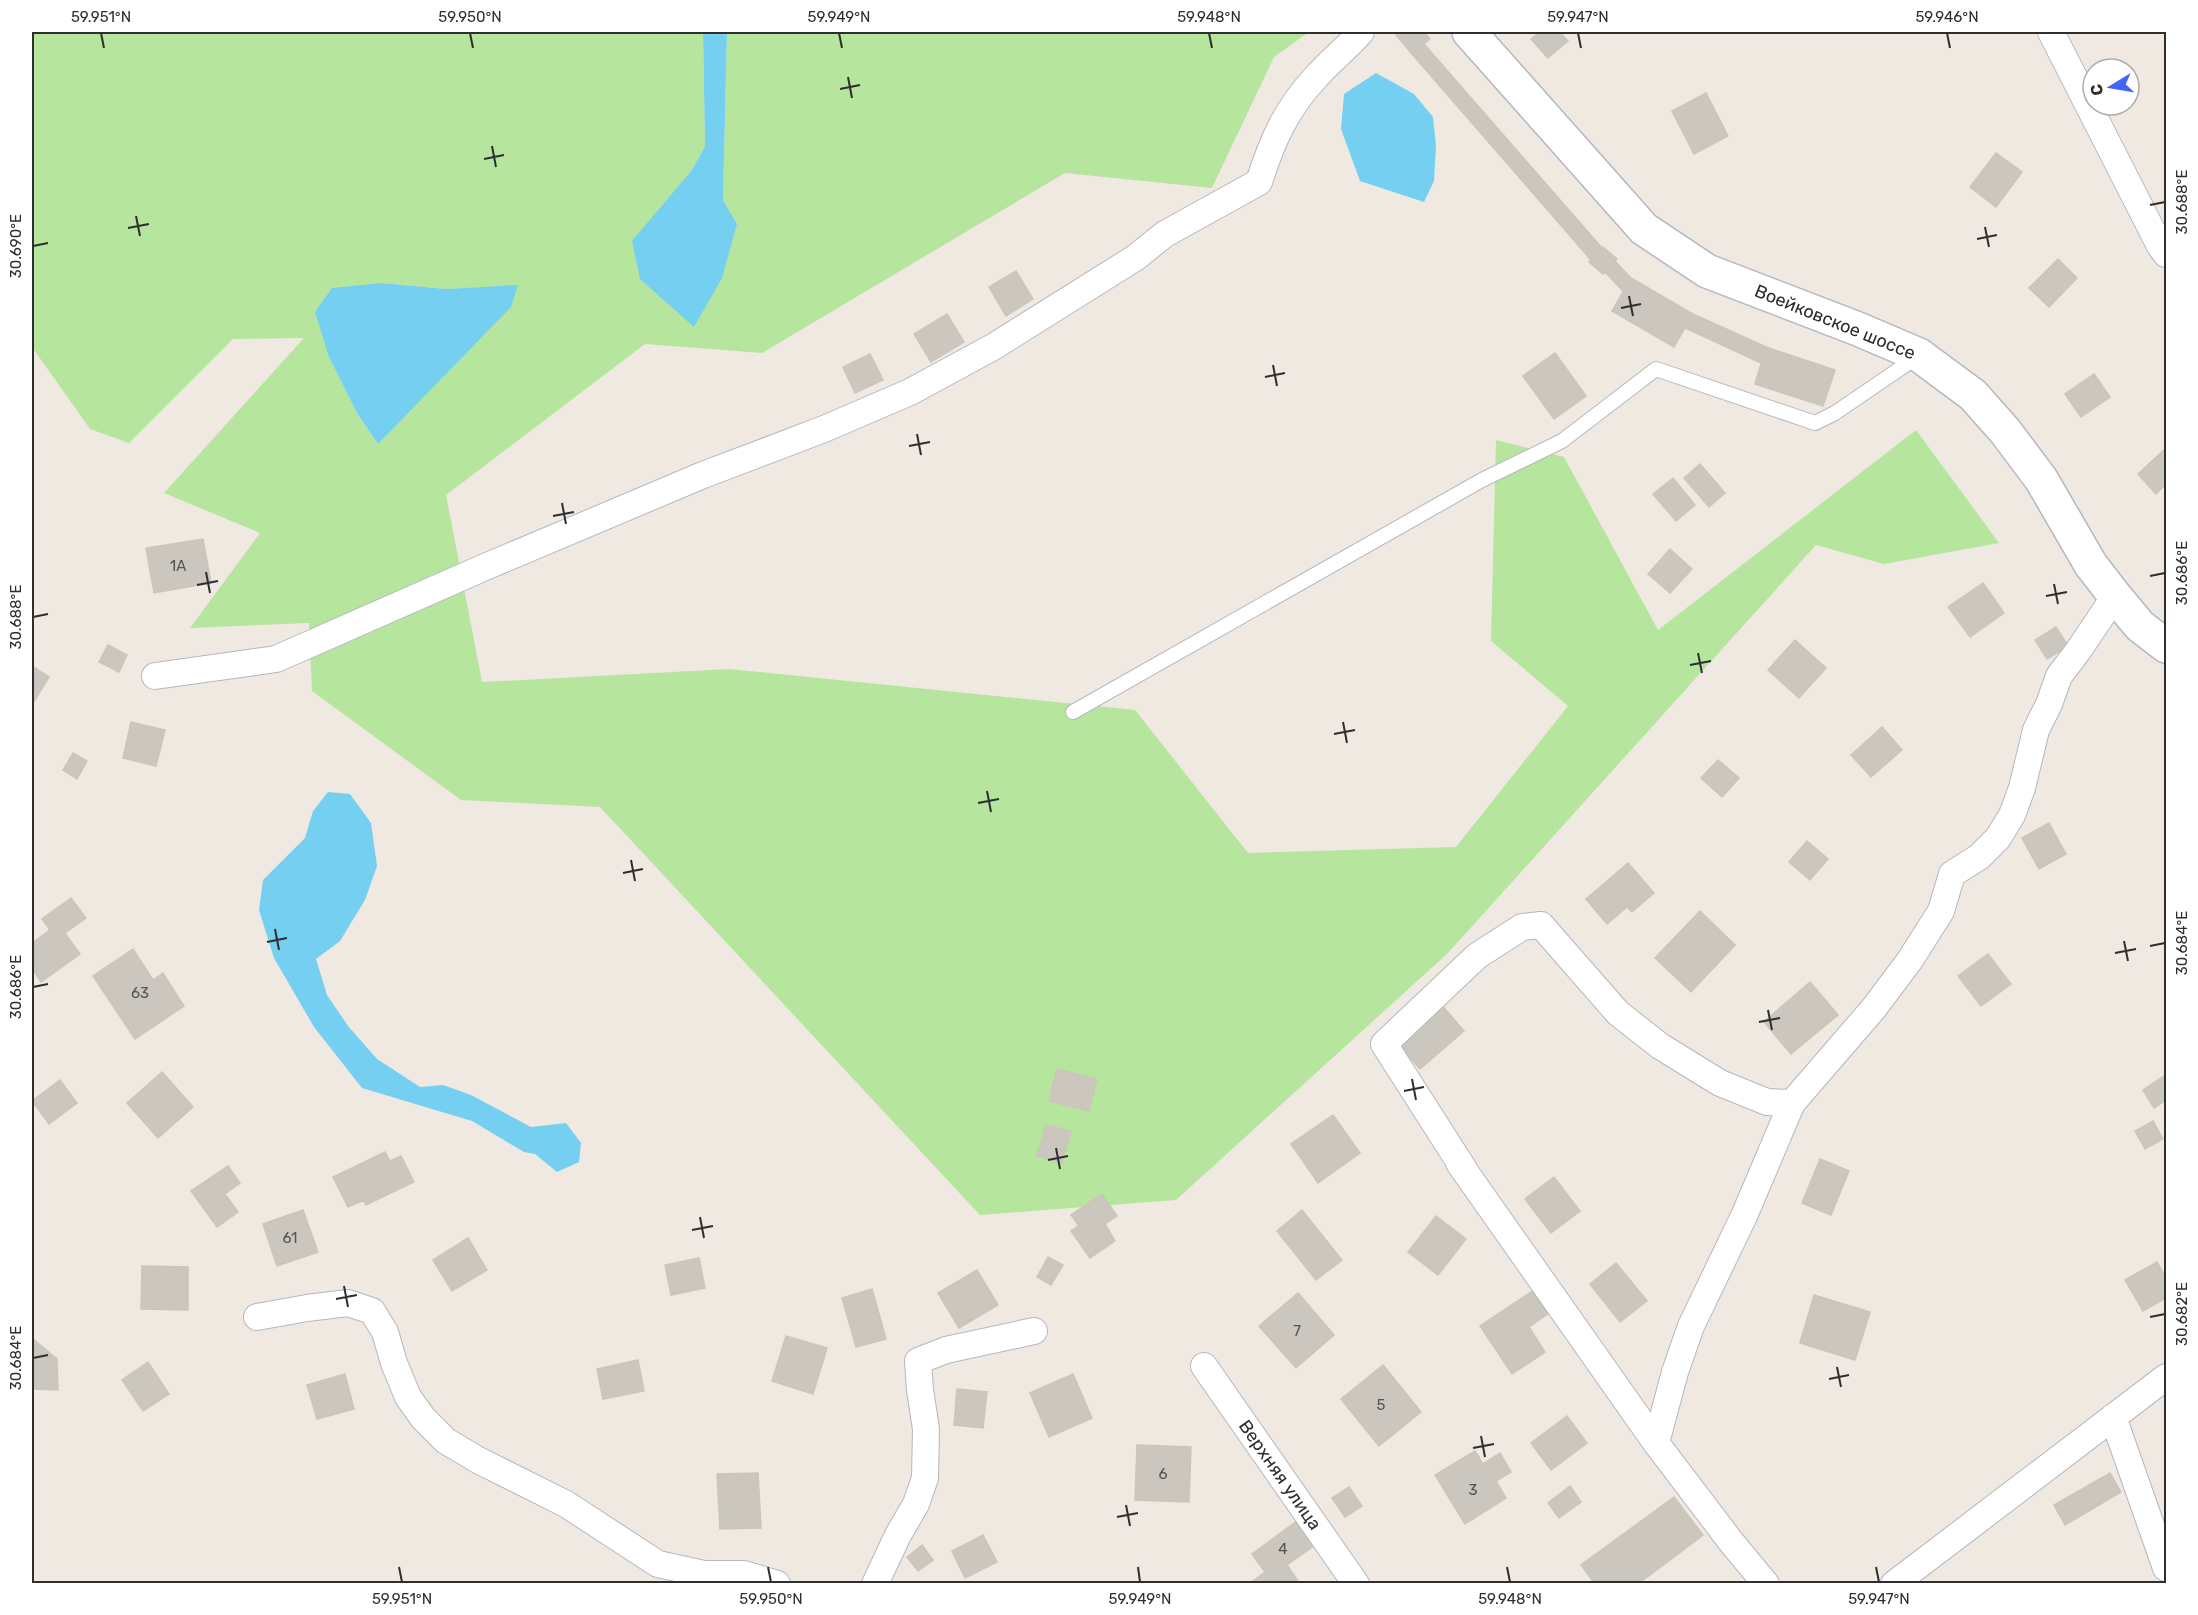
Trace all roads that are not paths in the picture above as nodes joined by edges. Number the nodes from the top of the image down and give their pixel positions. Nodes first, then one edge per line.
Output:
1 (1361, 32) edge
2 (1469, 32) edge
3 (2051, 32) edge
4 (2166, 254) edge
5 (1919, 355) junction
6 (2115, 596) junction
7 (2166, 646) edge
8 (155, 676) dead end
9 (1072, 712) dead end
10 (1792, 1103) junction
11 (257, 1317) dead end
12 (1034, 1331) dead end
13 (1204, 1366) dead end
14 (2166, 1377) edge
15 (2113, 1417) junction
16 (1656, 1443) junction
17 (2166, 1568) edge
18 (777, 1584) edge
19 (875, 1584) edge
20 (1356, 1584) edge
21 (1766, 1584) edge
22 (1894, 1584) edge

1 - 8 street
2 - 5 street, Воейковское шоссе
3 - 4 street
5 - 6 street, Воейковское шоссе
5 - 9 lane
6 - 7 street, Воейковское шоссе
6 - 10 street
10 - 16 street
10 - 16 street
11 - 18 street
12 - 19 street
13 - 20 street, Верхняя улица
14 - 15 street
15 - 17 street
15 - 22 street
16 - 21 street

